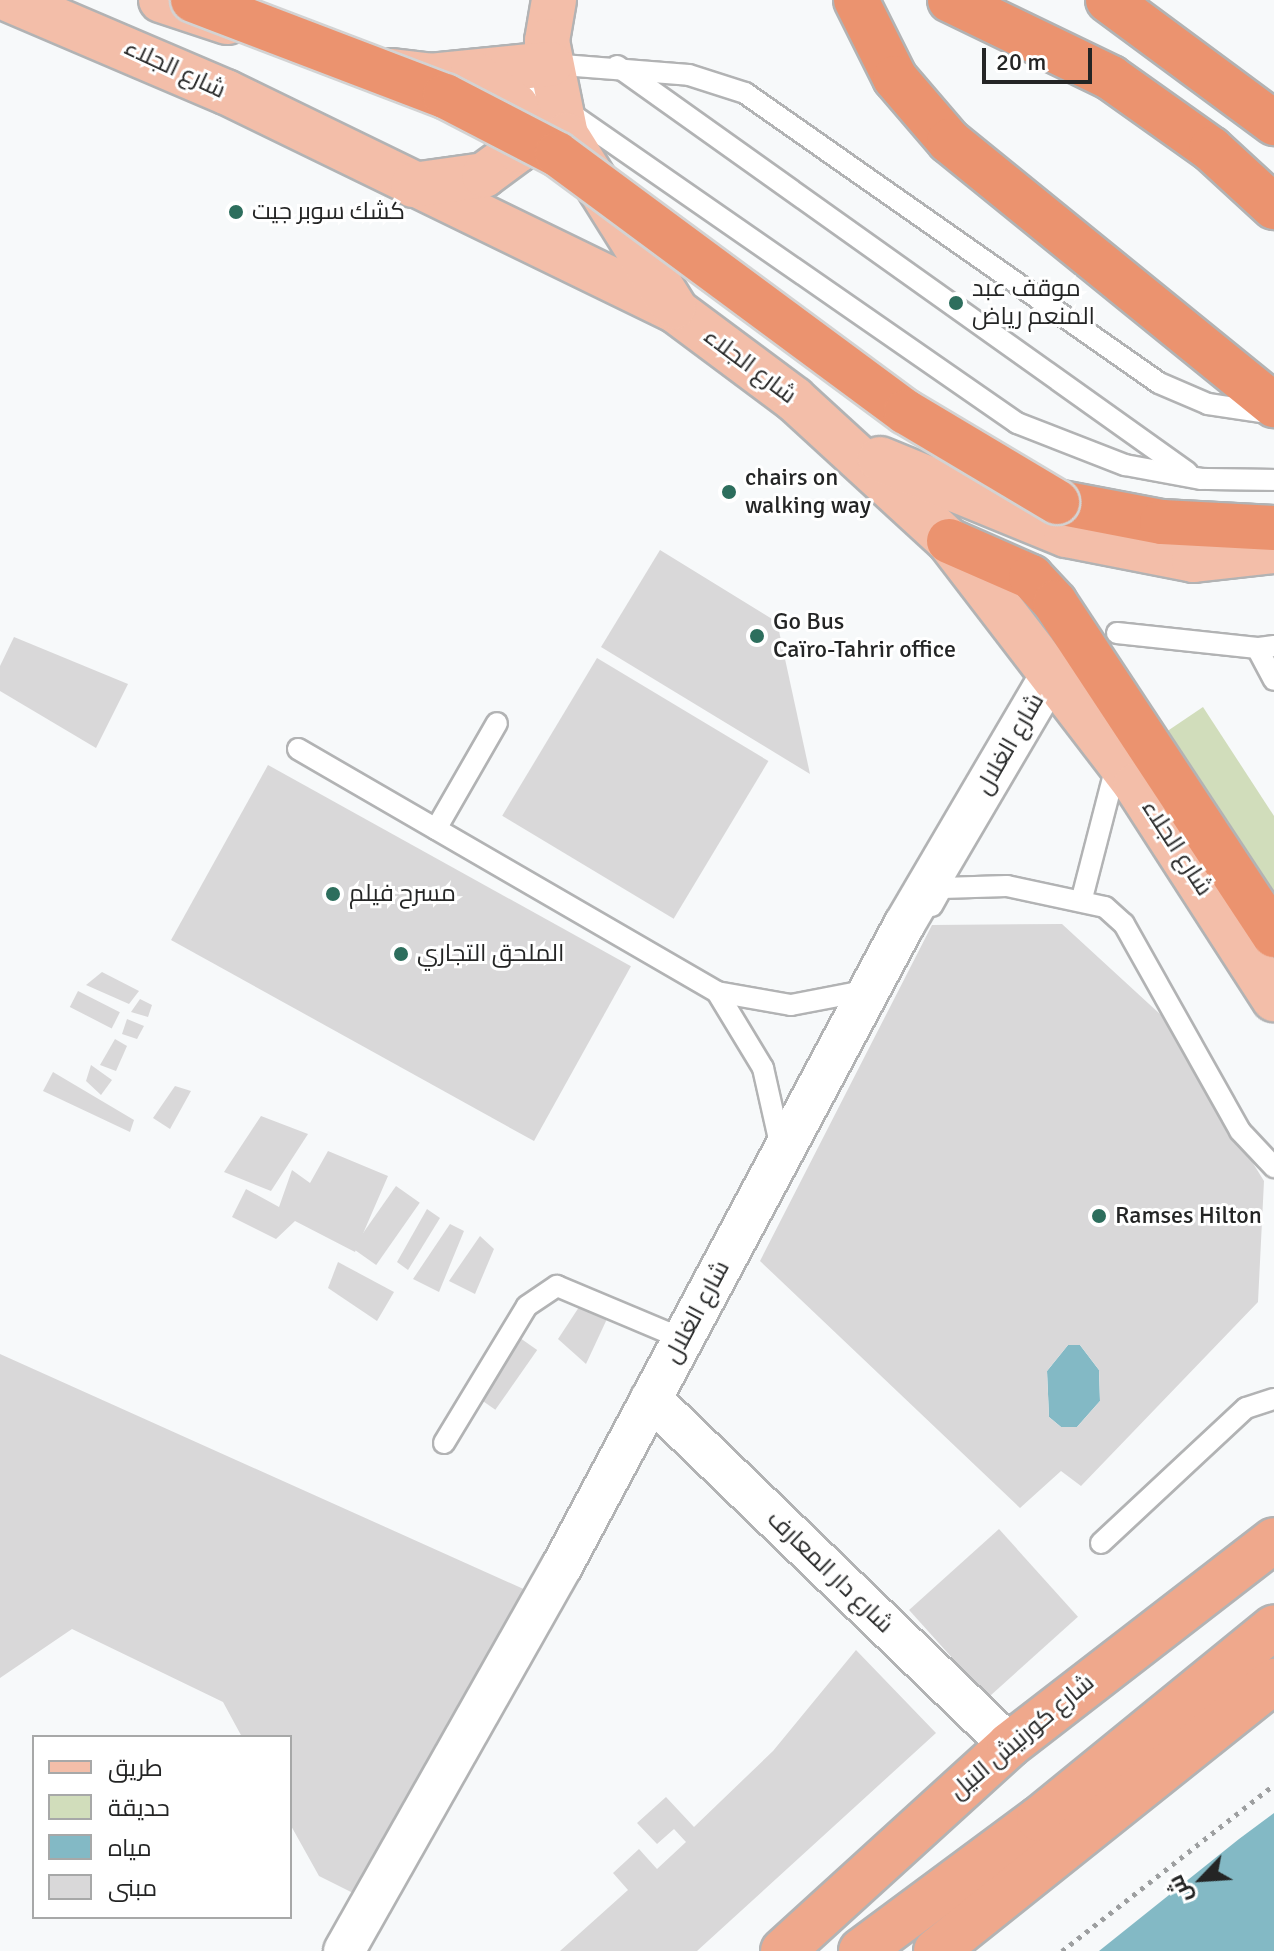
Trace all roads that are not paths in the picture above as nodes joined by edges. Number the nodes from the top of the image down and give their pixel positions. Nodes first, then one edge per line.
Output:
1 (10, 0) edge
2 (161, 0) edge
3 (193, 0) edge
4 (554, 0) edge
5 (950, 0) edge
6 (1108, 0) edge
7 (859, 8) edge
8 (614, 64) junction
9 (473, 73) junction
10 (553, 84) junction
11 (1274, 123) edge
12 (413, 185) junction
13 (1274, 207) edge
14 (676, 311) junction
15 (1274, 405) edge
16 (1274, 414) edge
17 (856, 449) junction
18 (1201, 479) junction
19 (1274, 480) edge
20 (1274, 528) edge
21 (949, 541) junction
22 (1274, 551) edge
23 (1117, 633) dead end
24 (1266, 647) edge
25 (1051, 674) junction
26 (1274, 680) edge
27 (497, 723) dead end
28 (1132, 748) junction
29 (298, 749) dead end
30 (436, 829) junction
31 (937, 883) junction
32 (1082, 898) junction
33 (1274, 935) edge
34 (870, 990) junction
35 (717, 992) junction
36 (1274, 999) edge
37 (782, 1153) junction
38 (1274, 1167) edge
39 (745, 1222) junction
40 (683, 1339) junction
41 (651, 1399) junction
42 (1274, 1399) edge
43 (444, 1443) dead end
44 (1274, 1540) edge
45 (1101, 1543) dead end
46 (1274, 1627) edge
47 (1274, 1681) edge
48 (1009, 1745) junction
49 (344, 1951) edge
50 (783, 1951) edge
51 (861, 1951) edge
52 (936, 1951) edge

1 - 12 main road, شارع الجلاء
2 - 9 main road
3 - 20 highway, bridge
4 - 10 main road
5 - 13 highway
6 - 11 highway
7 - 15 highway
8 - 10 lane
8 - 16 lane
8 - 18 lane
9 - 10 main road
9 - 12 main road
10 - 14 main road
10 - 18 lane
12 - 14 main road, شارع الجلاء
14 - 17 main road, شارع الجلاء
17 - 21 main road, شارع الجلاء
17 - 22 main road
18 - 19 lane
21 - 25 main road, شارع الجلاء
21 - 28 highway
23 - 24 lane
24 - 26 lane
25 - 28 main road, شارع الجلاء
25 - 31 street, شارع الغلال
27 - 30 lane
28 - 32 lane
28 - 33 highway
28 - 36 main road, شارع الجلاء
29 - 30 lane
30 - 35 lane
31 - 32 lane
31 - 34 street, شارع الغلال
31 - 39 lane
32 - 38 lane
34 - 35 lane
34 - 37 street, شارع الغلال
35 - 37 lane
37 - 39 street, شارع الغلال
39 - 40 street, شارع الغلال
40 - 41 street, شارع الغلال
40 - 43 lane
41 - 48 street, شارع دار المعارف
41 - 49 street, شارع الغلال
42 - 45 lane
44 - 48 highway, شارع كورنيش النيل
46 - 51 highway
47 - 52 highway
48 - 50 highway, شارع كورنيش النيل

